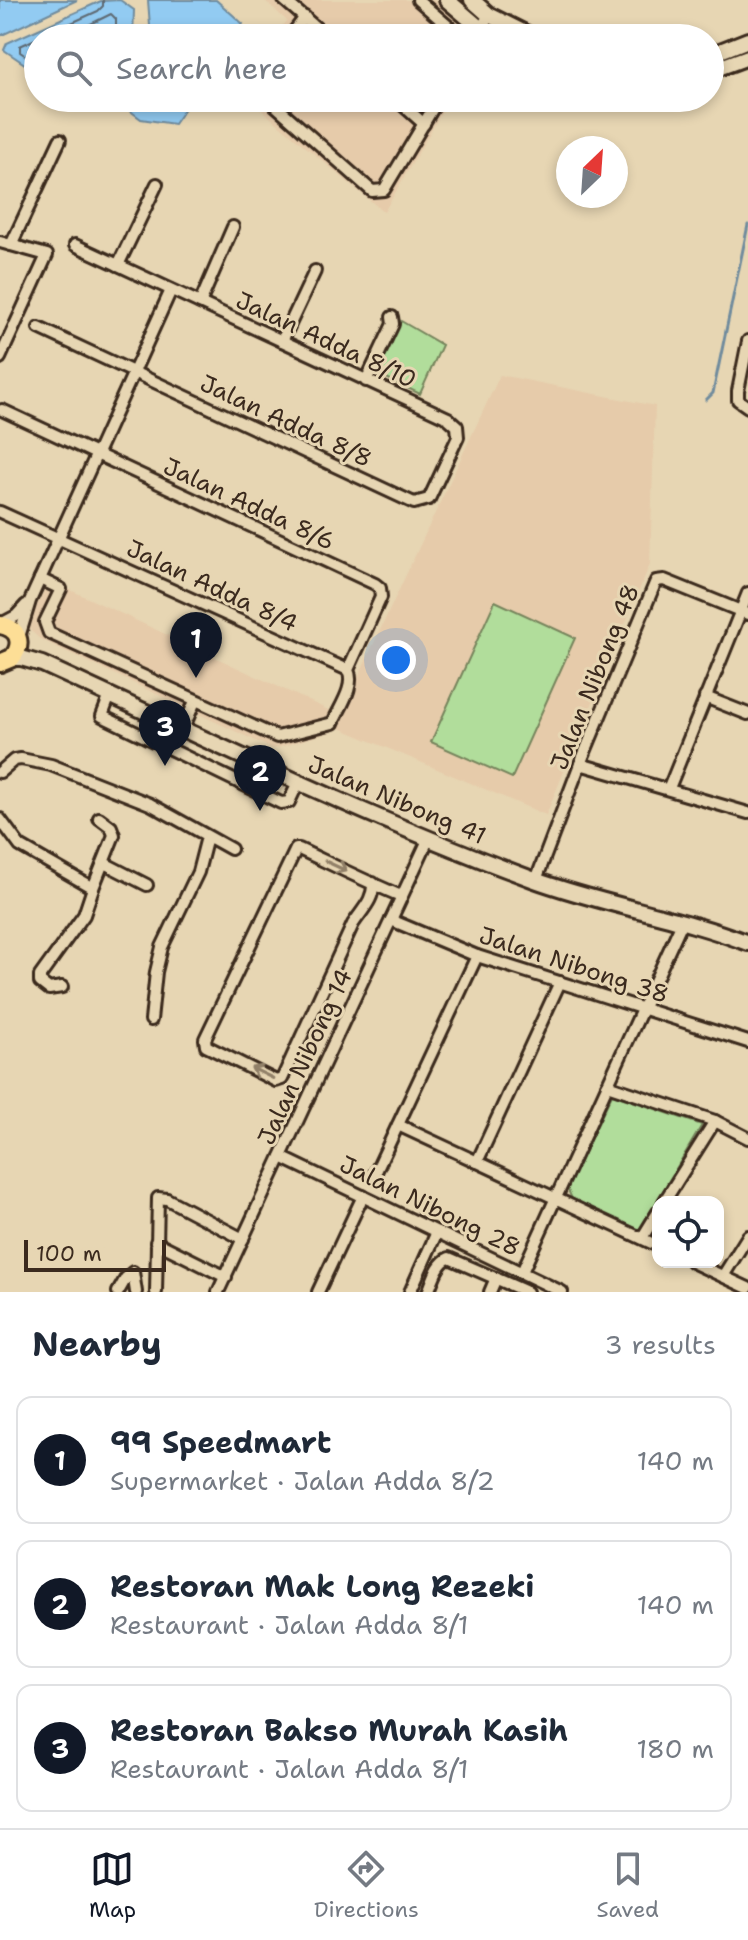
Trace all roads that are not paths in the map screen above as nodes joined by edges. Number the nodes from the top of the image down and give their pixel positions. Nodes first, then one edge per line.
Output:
1 (284, 0) edge
2 (418, 0) edge
3 (447, 0) edge
4 (472, 0) edge
5 (489, 15) junction
6 (305, 17) junction
7 (300, 24) edge
8 (313, 24) edge
9 (446, 24) edge
10 (469, 24) edge
11 (484, 24) edge
12 (507, 24) edge
13 (748, 40) edge
14 (724, 49) edge
15 (748, 57) edge
16 (724, 66) edge
17 (283, 112) edge
18 (411, 112) edge
19 (431, 112) edge
20 (424, 124) junction
21 (60, 140) dead end
22 (157, 184) dead end
23 (233, 227) dead end
24 (5, 243) edge
25 (75, 245) dead end
26 (118, 265) junction
27 (315, 271) dead end
28 (171, 290) junction
29 (200, 303) junction
30 (392, 317) dead end
31 (39, 328) dead end
32 (5, 334) edge
33 (282, 341) junction
34 (748, 341) edge
35 (0, 358) edge
36 (134, 372) junction
37 (366, 381) junction
38 (748, 407) edge
39 (2, 410) edge
40 (459, 432) joint
41 (97, 454) junction
42 (0, 512) edge
43 (59, 539) junction
44 (40, 579) junction
45 (748, 593) edge
46 (30, 601) junction
47 (744, 613) edge
48 (1, 624) edge
49 (13, 651) edge
50 (348, 670) junction
51 (110, 695) junction
52 (705, 697) junction
53 (195, 701) junction
54 (748, 714) edge
55 (183, 729) junction
56 (580, 764) junction
57 (0, 772) edge
58 (298, 783) junction
59 (669, 788) junction
60 (748, 813) edge
61 (99, 818) dead end
62 (0, 819) edge
63 (207, 837) junction
64 (428, 840) junction
65 (231, 849) dead end
66 (104, 863) junction
67 (536, 880) junction
68 (373, 883) junction
69 (147, 885) dead end
70 (93, 888) junction
71 (398, 895) junction
72 (368, 904) junction
73 (391, 920) junction
74 (682, 922) junction
75 (748, 943) edge
76 (477, 956) junction
77 (560, 982) junction
78 (62, 987) dead end
79 (643, 1008) junction
80 (151, 1020) dead end
81 (748, 1042) edge
82 (607, 1085) junction
83 (715, 1121) junction
84 (398, 1125) junction
85 (748, 1138) edge
86 (281, 1157) junction
87 (477, 1162) junction
88 (373, 1178) dead end
89 (363, 1196) junction
90 (668, 1196) edge
91 (555, 1198) junction
92 (652, 1222) edge
93 (437, 1232) junction
94 (748, 1236) edge
95 (642, 1238) junction
96 (243, 1239) junction
97 (156, 1242) junction
98 (652, 1243) edge
99 (705, 1268) edge
100 (522, 1272) junction
101 (723, 1276) junction
102 (226, 1277) junction
103 (496, 1278) junction
104 (748, 1288) edge
105 (157, 1290) edge
106 (118, 1292) edge
107 (136, 1292) edge
108 (218, 1292) edge
109 (318, 1292) edge
110 (410, 1292) edge
111 (428, 1292) edge
112 (490, 1292) edge
113 (527, 1292) edge
114 (562, 1292) edge

1 - 6 street
2 - 9 street
3 - 10 main road
4 - 5 main road
5 - 11 street
5 - 12 main road
6 - 7 street
6 - 8 street
13 - 14 main road
15 - 16 main road
17 - 20 street
18 - 20 street
19 - 20 street
21 - 24 street
22 - 26 street
23 - 29 street
24 - 32 street
25 - 26 street, Jalan Adda 8/10
26 - 28 street, Jalan Adda 8/10
27 - 33 street
28 - 29 street, Jalan Adda 8/10
28 - 36 street
29 - 33 street, Jalan Adda 8/10
30 - 37 street
31 - 36 street, Jalan Adda 8/8
32 - 35 street
33 - 37 street, Jalan Adda 8/10
34 - 38 street
36 - 40 street, Jalan Adda 8/8
36 - 41 street
37 - 40 street, Jalan Adda 8/10
39 - 41 street, Jalan Adda 8/6
41 - 43 street
41 - 50 street, Jalan Adda 8/6
42 - 43 street, Jalan Adda 8/4
43 - 44 street
43 - 50 street, Jalan Adda 8/4
44 - 46 street
44 - 53 street
45 - 47 street
46 - 48 street
46 - 49 street
47 - 52 street
47 - 56 street, Jalan Nibong 48
48 - 49 main road
49 - 51 main road, Jalan Nibong 41
50 - 53 street
51 - 55 main road, Jalan Nibong 41
51 - 58 street
52 - 54 street
52 - 59 street
53 - 55 street
55 - 58 main road, Jalan Nibong 41
56 - 59 street
56 - 67 street, Jalan Nibong 48
57 - 63 street
58 - 64 main road, Jalan Nibong 41
59 - 60 street
61 - 66 street
62 - 70 street
63 - 65 street
63 - 80 street
64 - 67 main road, Jalan Nibong 41
64 - 71 street, Jalan Nibong 14
66 - 69 street
66 - 70 street
67 - 74 main road, Jalan Nibong 41
68 - 71 street
68 - 72 street
72 -> 68 street
70 - 78 street
71 - 72 street
71 - 73 street, Jalan Nibong 14
73 - 76 street, Jalan Nibong 38
73 - 86 street, Jalan Nibong 14
74 - 75 main road, Jalan Nibong 41
74 - 79 street
76 - 77 street, Jalan Nibong 38
76 - 84 street
77 - 79 street, Jalan Nibong 38
77 - 87 street
79 - 81 street, Jalan Nibong 38
79 - 82 street
82 - 83 street
82 - 91 street
83 - 85 street
83 - 90 street
84 - 87 street
84 - 88 street
86 - 89 street, Jalan Nibong 28
86 - 96 street, Jalan Nibong 14
87 - 91 street
89 - 93 street, Jalan Nibong 28
89 - 109 street
91 - 95 street
91 - 100 street
92 - 95 street
93 - 100 street, Jalan Nibong 28
93 - 110 street
94 - 101 street
95 - 98 street
96 - 97 street
96 - 102 street, Jalan Nibong 14
97 - 102 street
97 - 105 street
99 - 101 street
100 - 114 street, Jalan Nibong 28
101 - 104 street
102 - 108 street, Jalan Nibong 14
103 - 111 street
103 - 112 street
103 - 113 street
106 - 107 street

